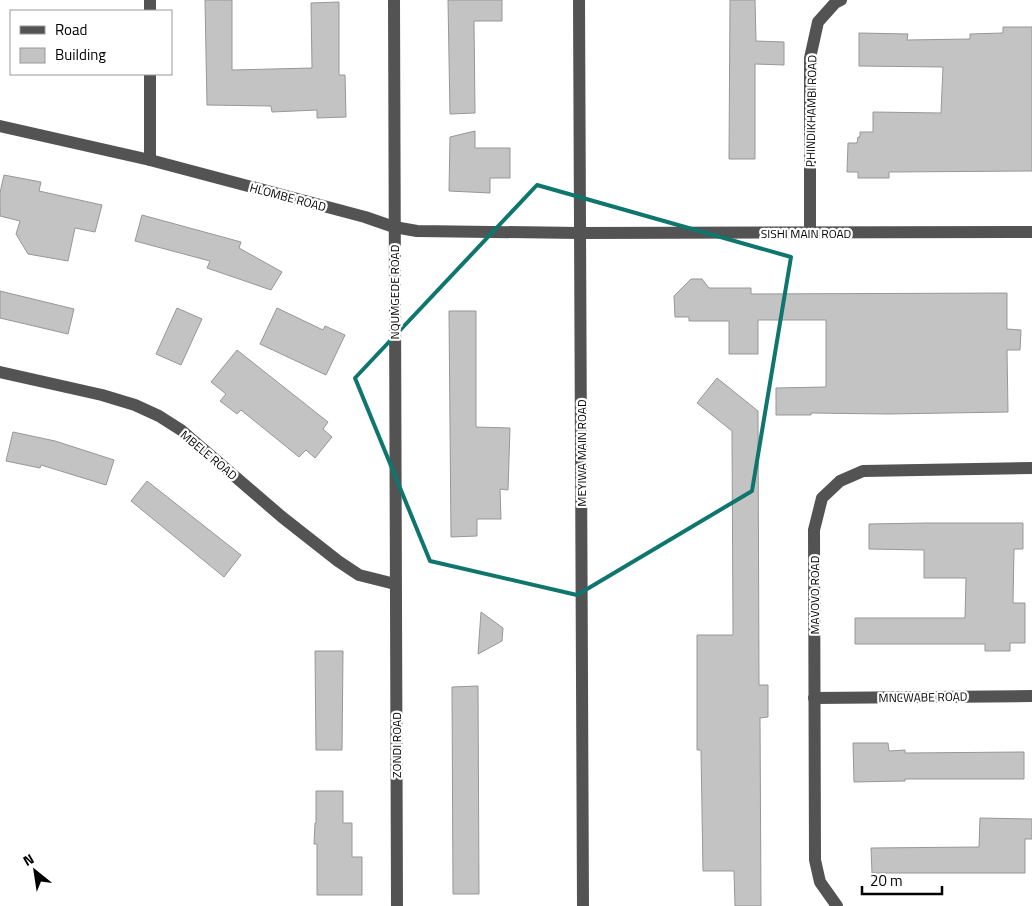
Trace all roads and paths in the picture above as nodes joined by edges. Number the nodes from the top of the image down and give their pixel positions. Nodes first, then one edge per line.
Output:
1 (394, 0) edge
2 (579, 0) edge
3 (841, 0) edge
4 (150, 75) edge
5 (0, 126) edge
6 (150, 160) junction
7 (394, 227) junction
8 (1032, 232) edge
9 (580, 233) junction
10 (810, 233) junction
11 (0, 372) edge
12 (1032, 468) edge
13 (395, 584) junction
14 (1032, 696) edge
15 (814, 698) junction
16 (397, 906) edge
17 (583, 906) edge
18 (837, 906) edge

1 - 7 street, NQUMGEDE ROAD
2 - 9 street, MEYIWA MAIN ROAD
3 - 10 street, PHINDIKHAMBI ROAD
4 - 6 street
5 - 6 street, HLOMBE ROAD
6 - 7 street, HLOMBE ROAD
7 - 9 street, HLOMBE ROAD
7 - 13 street, NQUMGEDE ROAD
8 - 10 street, SISHI MAIN ROAD
9 - 10 street, SISHI MAIN ROAD
9 - 17 street, MEYIWA MAIN ROAD
11 - 13 street, MBELE ROAD
12 - 15 street, MAVOVO ROAD
13 - 16 street, ZONDI ROAD
14 - 15 street, MNCWABE ROAD
15 - 18 street, MAVOVO ROAD

